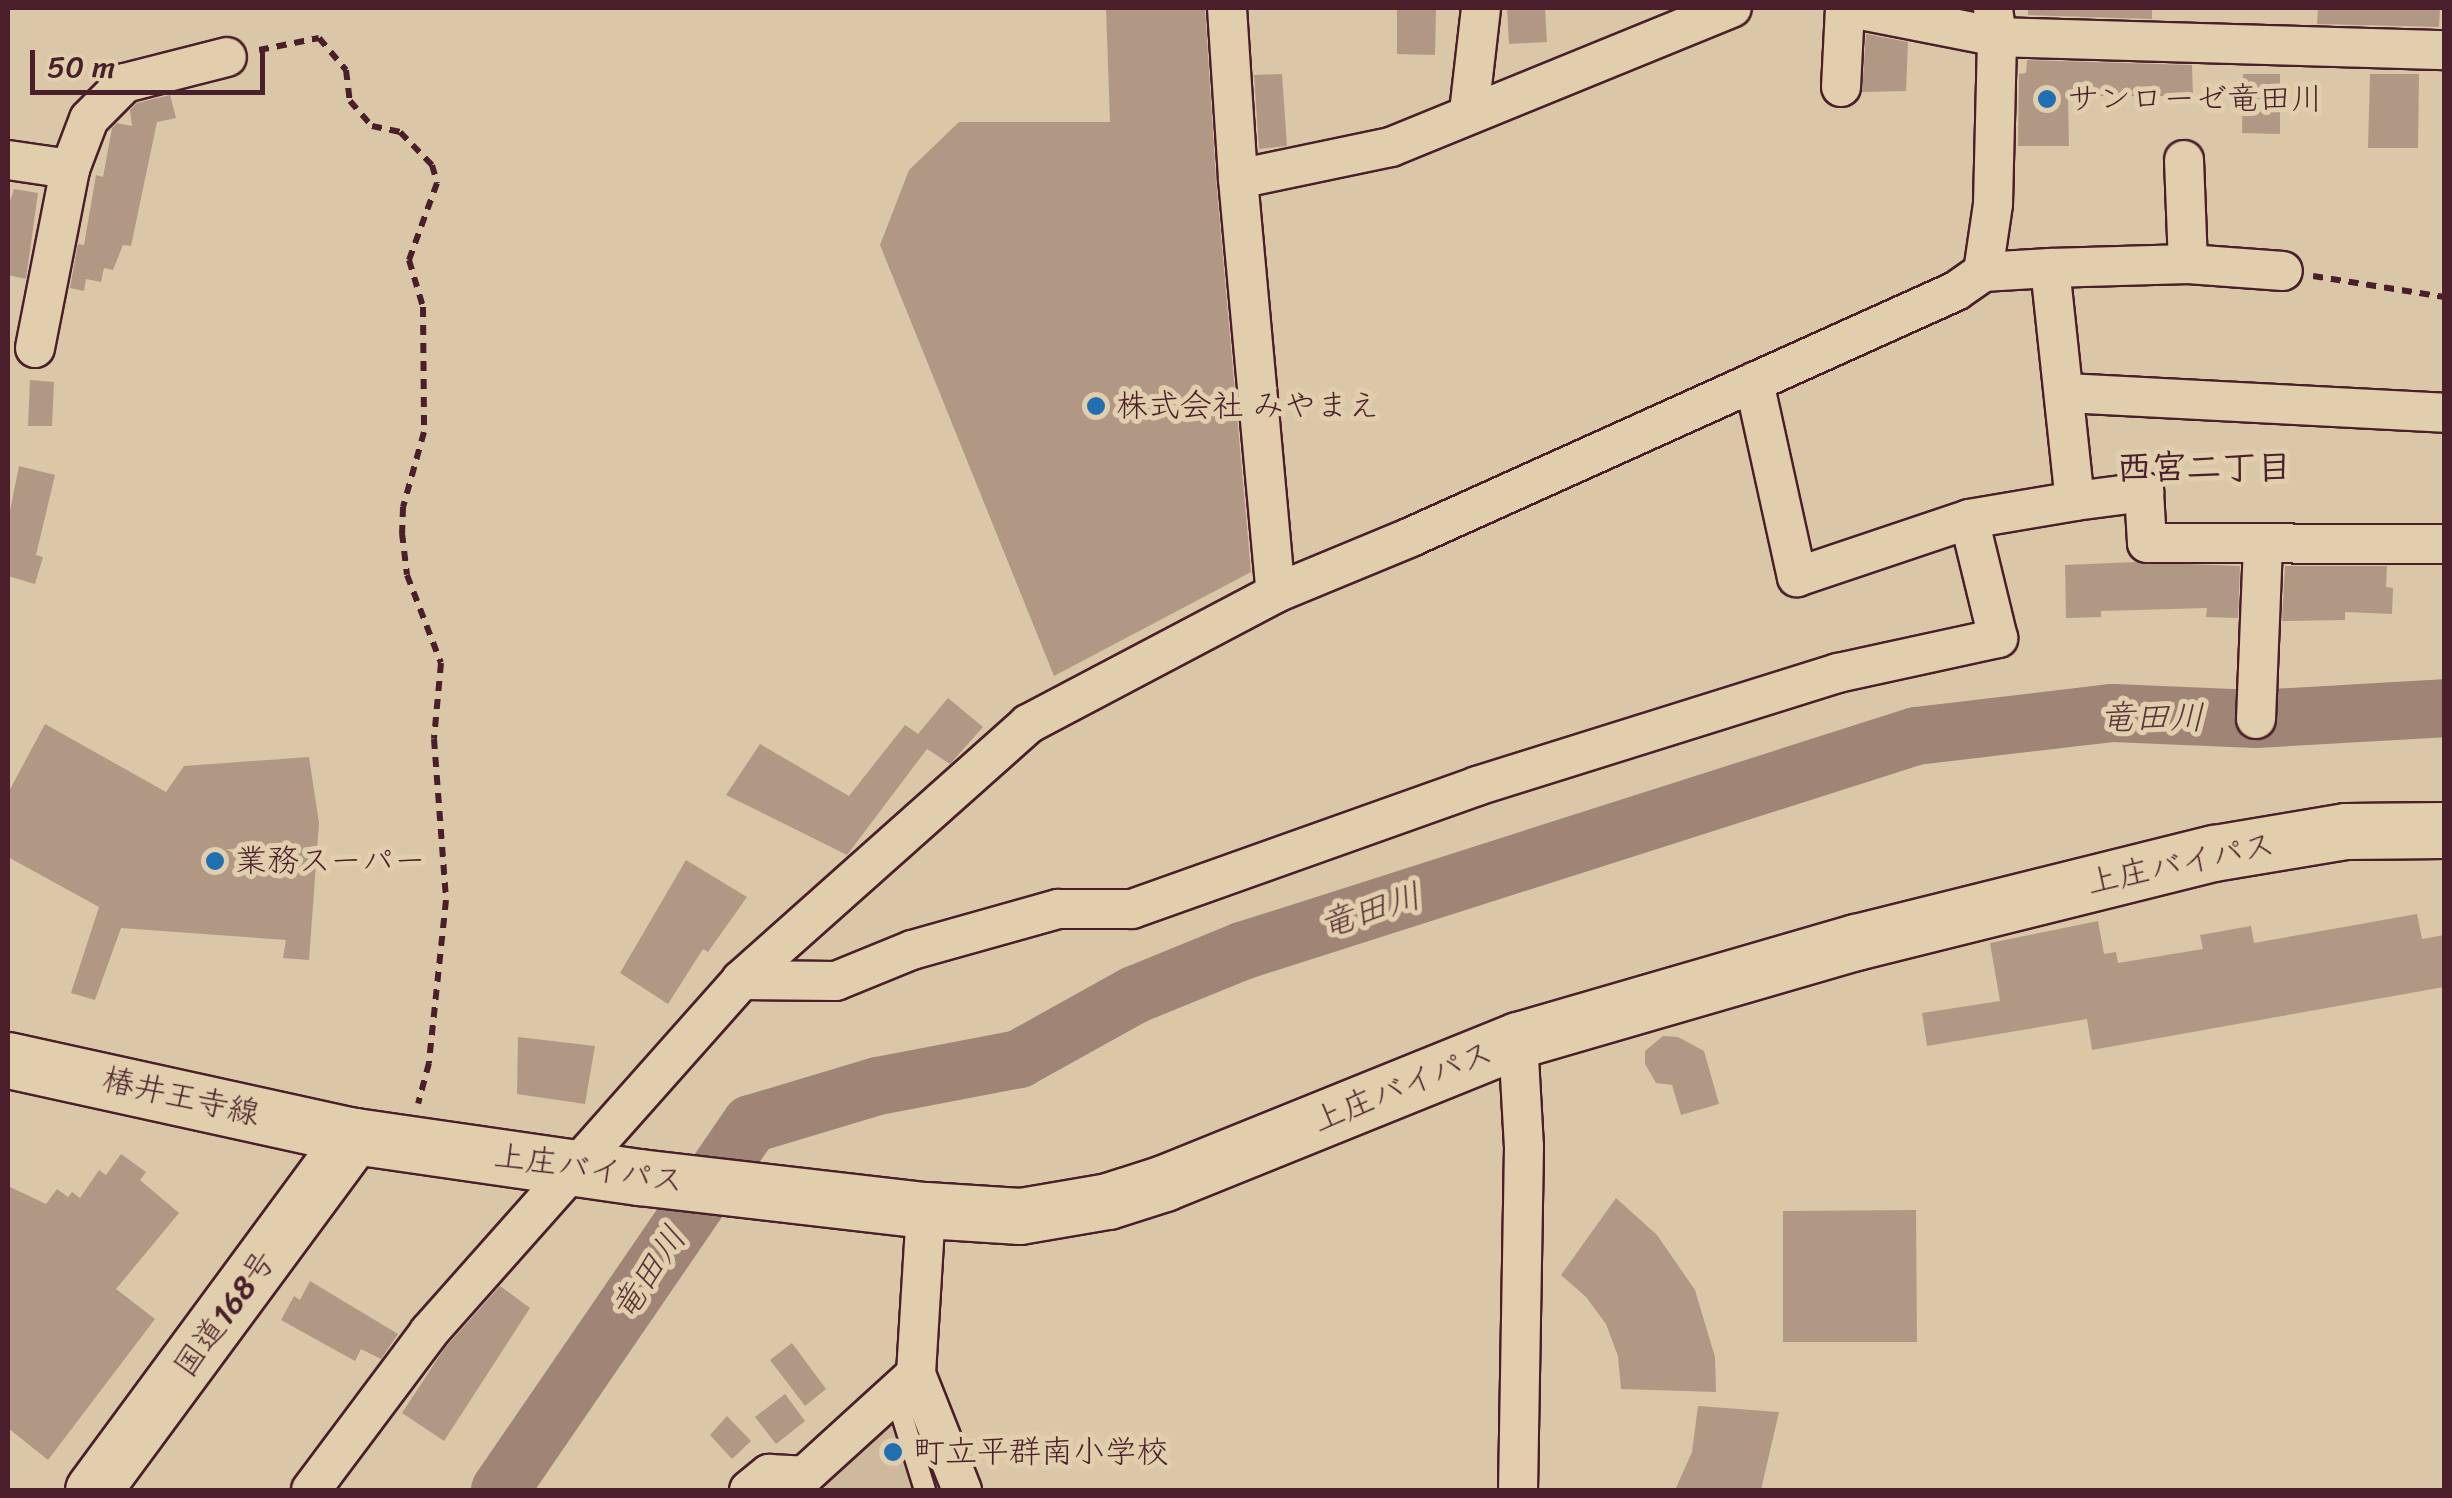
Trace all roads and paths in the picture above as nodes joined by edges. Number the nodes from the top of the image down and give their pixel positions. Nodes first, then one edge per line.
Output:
1 (1227, 8) edge
2 (1481, 8) edge
3 (1732, 8) edge
4 (1848, 8) edge
5 (1995, 22) edge
6 (2444, 50) edge
7 (227, 56) joint
8 (1842, 86) dead end
9 (1469, 112) junction
10 (8, 160) edge
11 (2184, 160) dead end
12 (70, 169) junction
13 (1238, 179) junction
14 (2188, 264) junction
15 (2050, 268) junction
16 (1983, 272) junction
17 (2283, 272) joint
18 (2444, 297) edge
19 (36, 348) dead end
20 (1754, 382) junction
21 (2066, 393) junction
22 (2444, 413) edge
23 (2075, 500) junction
24 (1969, 519) junction
25 (2444, 544) edge
26 (2263, 546) junction
27 (1276, 593) junction
28 (2256, 720) dead end
29 (2444, 830) edge
30 (741, 980) junction
31 (1518, 1040) junction
32 (8, 1060) edge
33 (380, 1140) junction
34 (572, 1168) junction
35 (926, 1210) junction
36 (905, 1383) junction
37 (93, 1490) edge
38 (312, 1490) edge
39 (749, 1490) edge
40 (925, 1490) edge
41 (962, 1490) edge
42 (1518, 1490) edge

1 - 13 street
2 - 9 street
3 - 9 street
4 - 5 street
4 - 8 street
5 - 6 street
5 - 16 street
7 - 12 street
7 - 33 path
9 - 13 street
10 - 12 street
11 - 14 street
12 - 19 street
13 - 27 street
14 - 15 street
14 - 17 street
15 - 16 street
15 - 21 street
16 - 20 street
17 - 18 path
20 - 24 street
20 - 27 street
21 - 22 street
21 - 23 street
23 - 24 street
23 - 26 street
24 - 30 street
25 - 26 street
26 - 28 street
27 - 30 street
29 - 31 main road, 上庄バイパス
30 - 34 street
31 - 35 main road, 上庄バイパス
31 - 42 street
32 - 33 main road, 椿井王寺線
33 - 34 main road, 上庄バイパス
33 - 37 main road, 国道168号
34 - 35 main road, 上庄バイパス
34 - 38 street
35 - 36 street
36 - 39 street
36 - 40 lane
36 - 41 street

